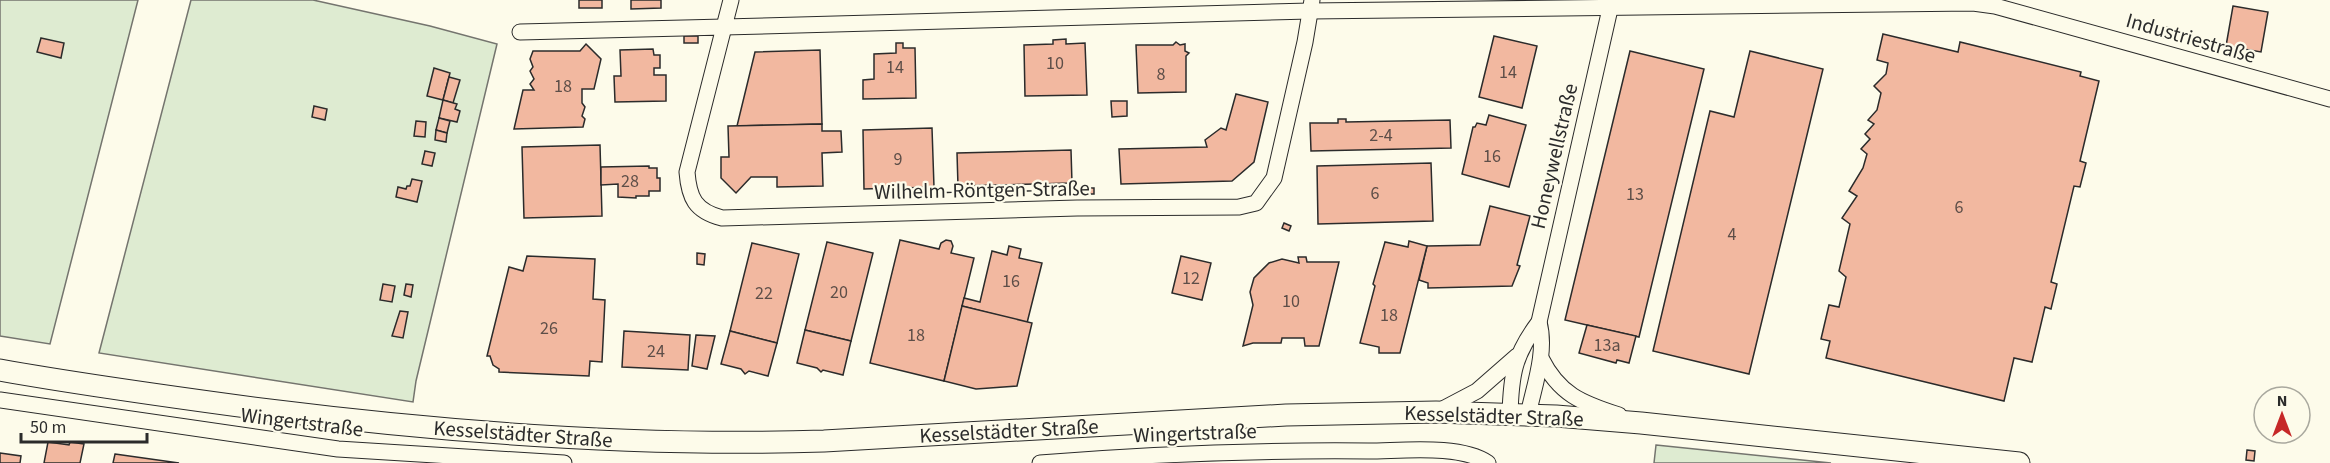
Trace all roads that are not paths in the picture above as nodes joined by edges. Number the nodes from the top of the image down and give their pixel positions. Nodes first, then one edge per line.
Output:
1 (731, 0) edge
2 (1862, 2) edge
3 (1611, 4) edge
4 (1311, 6) edge
5 (724, 27) junction
6 (520, 32) dead end
7 (2330, 99) edge
8 (1539, 322) junction
9 (1517, 356) junction
10 (1540, 358) junction
11 (0, 370) edge
12 (0, 400) edge
13 (1436, 412) junction
14 (1519, 415) junction
15 (1641, 423) junction
16 (1352, 450) junction
17 (564, 463) edge
18 (1040, 463) edge
19 (1368, 463) edge
20 (1488, 463) edge
21 (2019, 463) edge

1 - 5 street, Wilhelm-Röntgen-Straße
2 - 3 street, Industriestraße
2 - 7 street, Industriestraße
3 - 4 street, Industriestraße
3 - 8 street, Honeywellstraße
4 - 5 street, Industriestraße
4 - 5 street, Wilhelm-Röntgen-Straße
5 - 6 street, Industriestraße
8 - 9 street, Honeywellstraße
8 - 10 street, Honeywellstraße
9 - 13 street, Honeywellstraße
9 - 14 street, Honeywellstraße
10 - 14 street, Honeywellstraße
10 - 15 street
11 - 13 main road, Kesselstädter Straße
12 - 17 street, Wingertstraße
13 - 14 main road, Kesselstädter Straße
14 - 15 main road, Kesselstädter Straße
15 - 21 main road, Kesselstädter Straße
16 - 18 street, Wingertstraße
16 - 19 street
16 - 20 street, Wingertstraße

